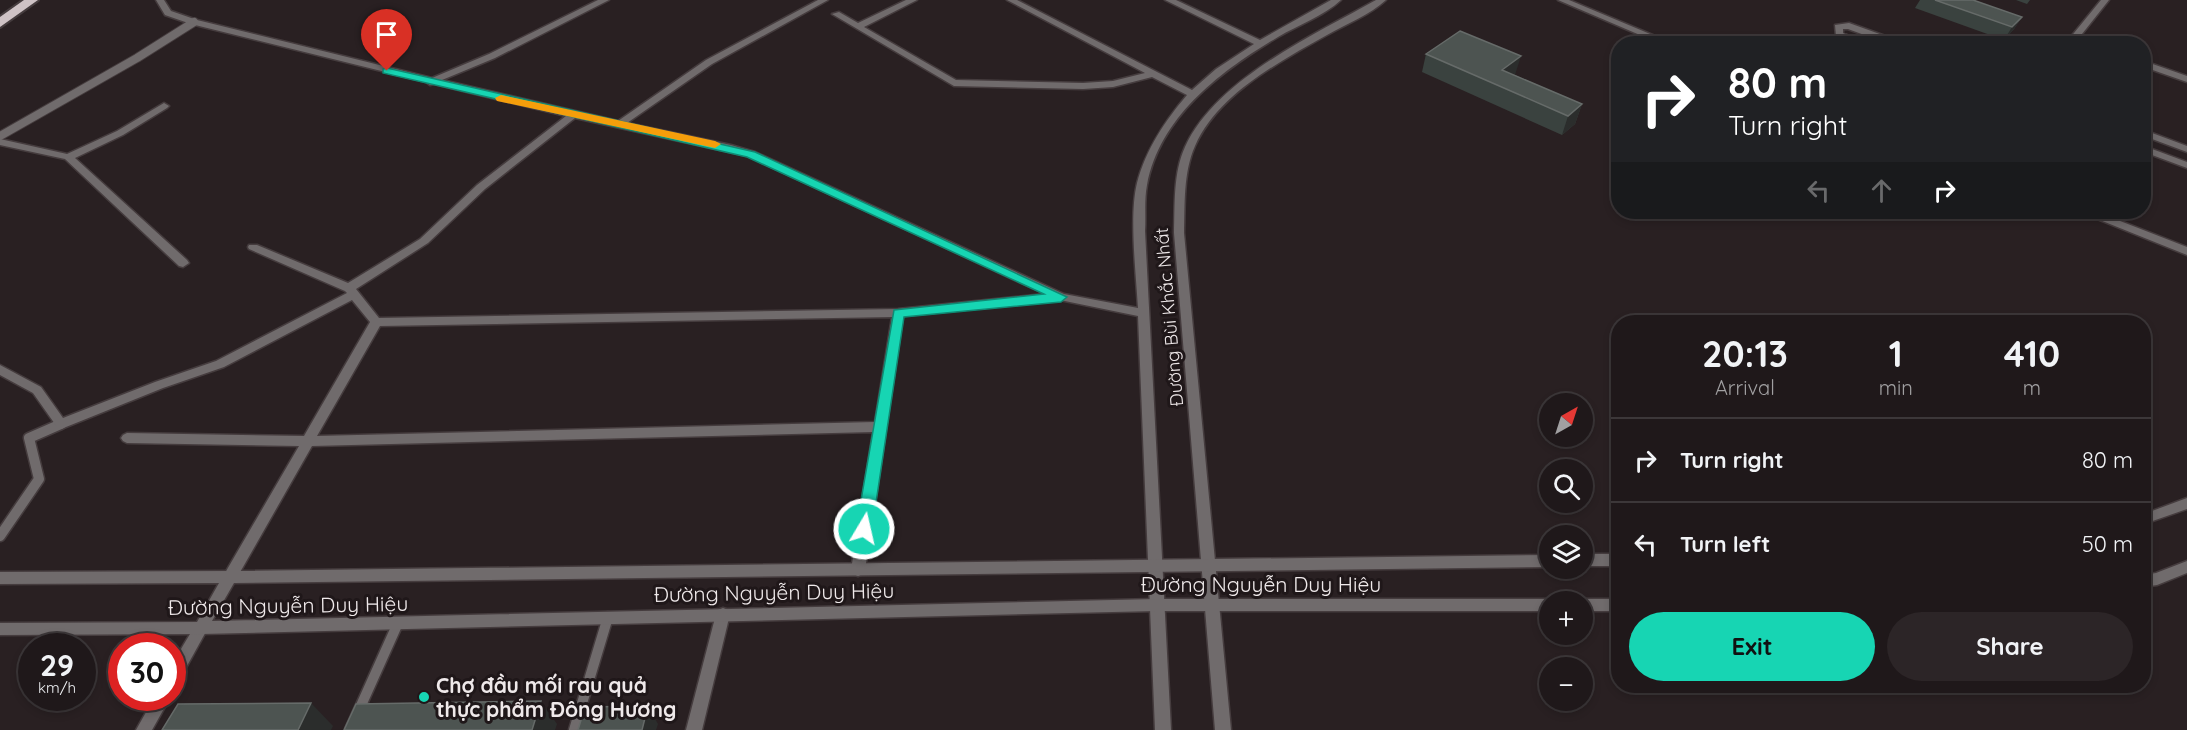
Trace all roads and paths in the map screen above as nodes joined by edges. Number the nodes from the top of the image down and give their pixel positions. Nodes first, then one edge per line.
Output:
1 (32, 0) edge
2 (160, 0) edge
3 (605, 0) edge
4 (803, 0) edge
5 (824, 0) edge
6 (913, 0) edge
7 (1011, 0) edge
8 (1169, 0) edge
9 (1337, 0) edge
10 (1382, 0) edge
11 (1562, 0) edge
12 (2105, 0) edge
13 (812, 6) junction
14 (836, 14) dead end
15 (194, 22) junction
16 (0, 23) edge
17 (858, 26) junction
18 (1650, 36) edge
19 (1844, 36) edge
20 (1877, 36) edge
21 (2075, 36) edge
22 (1261, 44) junction
23 (2151, 66) edge
24 (1152, 74) junction
25 (2187, 79) edge
26 (430, 82) junction
27 (1192, 93) junction
28 (164, 106) dead end
29 (573, 116) junction
30 (619, 125) junction
31 (0, 136) edge
32 (2151, 136) edge
33 (0, 142) edge
34 (2187, 149) edge
35 (2151, 152) edge
36 (68, 157) junction
37 (2187, 165) edge
38 (2107, 219) edge
39 (253, 247) dead end
40 (2187, 251) edge
41 (183, 263) dead end
42 (352, 291) junction
43 (1061, 297) junction
44 (898, 313) junction
45 (1144, 313) junction
46 (376, 322) junction
47 (0, 369) edge
48 (61, 424) junction
49 (880, 427) junction
50 (127, 438) dead end
51 (308, 441) junction
52 (2187, 502) edge
53 (2151, 516) edge
54 (0, 536) edge
55 (1593, 560) edge
56 (1611, 560) edge
57 (1539, 561) edge
58 (1155, 566) junction
59 (1209, 567) junction
60 (2187, 567) edge
61 (858, 570) junction
62 (230, 577) junction
63 (0, 578) edge
64 (2151, 580) edge
65 (1156, 605) junction
66 (1212, 605) junction
67 (1539, 605) edge
68 (1593, 605) edge
69 (1611, 605) edge
70 (723, 614) junction
71 (608, 617) junction
72 (398, 623) junction
73 (201, 628) junction
74 (0, 629) edge
75 (186, 654) edge
76 (155, 711) edge
77 (144, 730) edge
78 (350, 730) edge
79 (574, 730) edge
80 (694, 730) edge
81 (1163, 730) edge
82 (1223, 730) edge

1 - 16 highway
2 - 15 street
3 - 26 street
4 - 13 street
5 - 13 street
6 - 17 street
7 - 24 street
8 - 22 street
9 - 22 street, Đường Bùi Khắc Nhất
10 - 59 street, Đường Bùi Khắc Nhất
11 - 18 street
12 - 21 street
13 - 30 street
14 - 17 street
15 - 26 street
15 - 31 lane
17 - 24 street
19 - 20 street
22 - 27 street, Đường Bùi Khắc Nhất
23 - 25 street
24 - 27 street
26 - 29 street
27 - 45 street, Đường Bùi Khắc Nhất
28 - 36 street
29 - 30 street
29 - 42 street
30 - 43 street
32 - 34 street
33 - 36 street
35 - 37 street
36 - 41 street
38 - 40 street
39 - 42 street
42 - 46 street
42 - 48 street
43 - 44 street
43 - 45 street
44 - 46 street
44 - 49 street
45 - 58 street, Đường Bùi Khắc Nhất
46 - 51 street
47 - 48 street
48 - 54 lane
49 - 51 street
49 - 61 street
50 - 51 street
51 - 62 street
52 - 53 street
55 - 56 street
57 - 59 street, Đường Nguyễn Duy Hiệu
58 - 59 street, Đường Nguyễn Duy Hiệu
58 - 61 street, Đường Nguyễn Duy Hiệu
58 - 65 street, Đường Bùi Khắc Nhất
59 - 66 street, Đường Bùi Khắc Nhất
60 - 64 street
61 - 62 street, Đường Nguyễn Duy Hiệu
62 - 63 street, Đường Nguyễn Duy Hiệu
62 - 73 street
65 - 66 street, Đường Nguyễn Duy Hiệu
65 - 70 street, Đường Nguyễn Duy Hiệu
65 - 81 street, Đường Bùi Khắc Nhất
66 - 67 street, Đường Nguyễn Duy Hiệu
66 - 82 street, Đường Bùi Khắc Nhất
68 - 69 street
70 - 71 street, Đường Nguyễn Duy Hiệu
70 - 80 street
71 - 72 street, Đường Nguyễn Duy Hiệu
71 - 79 lane
72 - 73 street, Đường Nguyễn Duy Hiệu
72 - 78 lane
73 - 74 street, Đường Nguyễn Duy Hiệu
73 - 75 street
76 - 77 street

